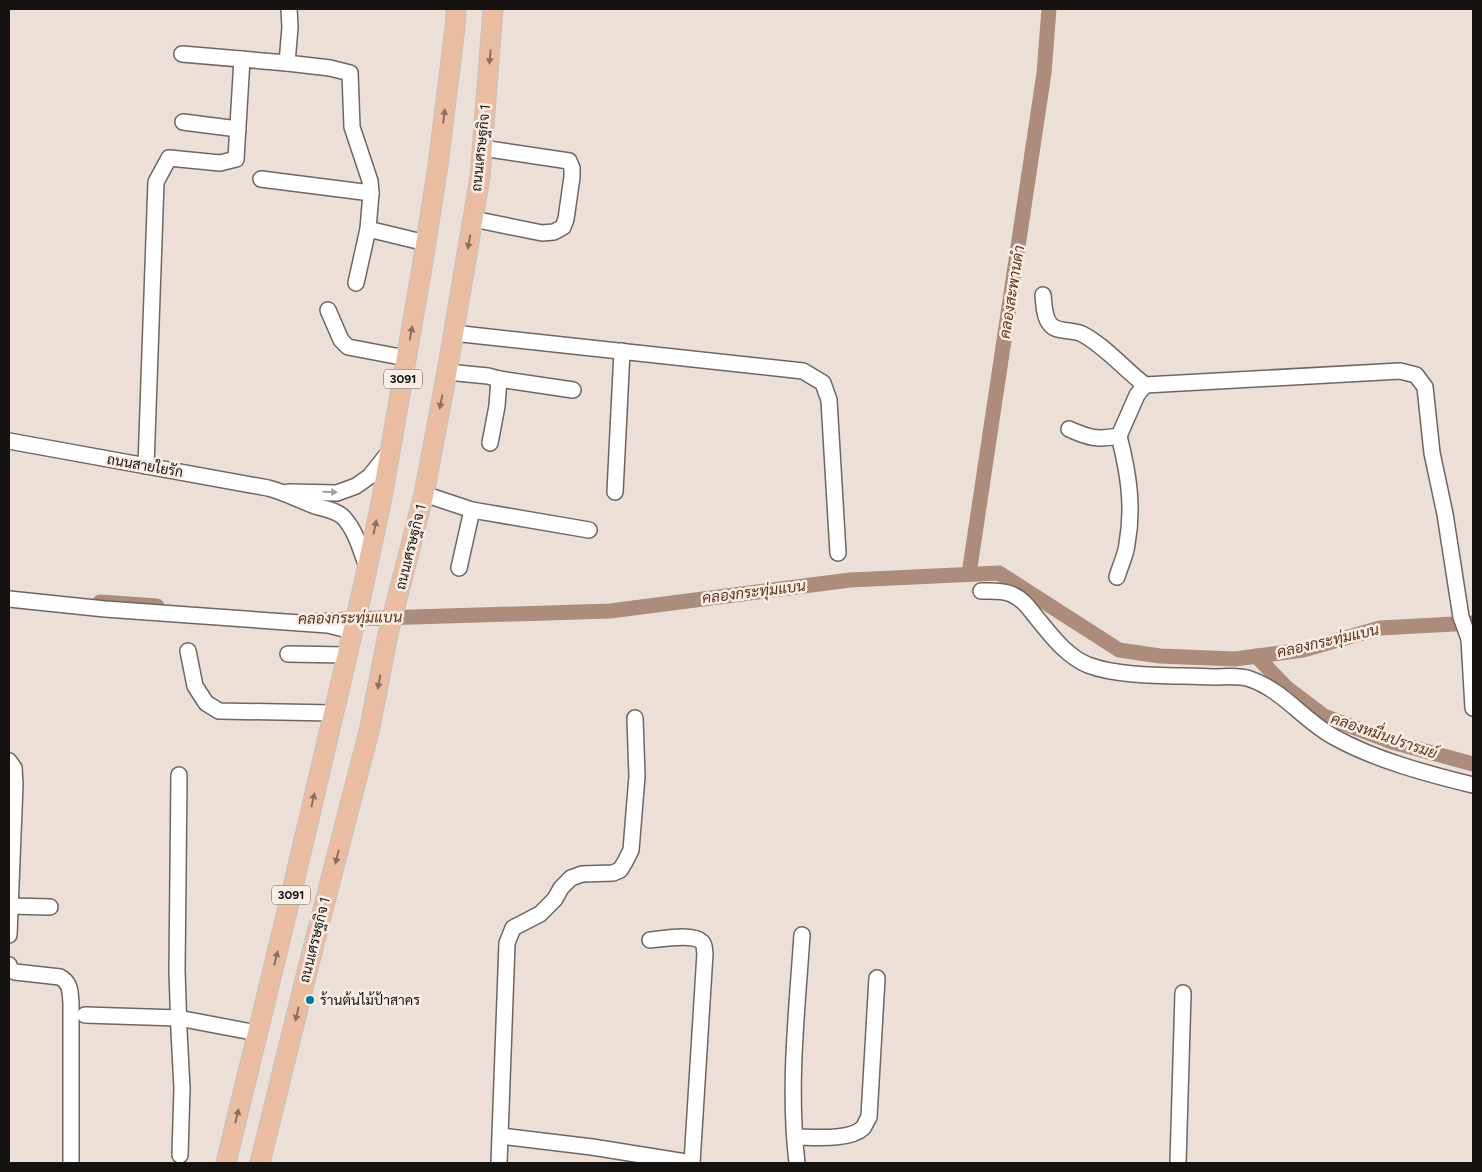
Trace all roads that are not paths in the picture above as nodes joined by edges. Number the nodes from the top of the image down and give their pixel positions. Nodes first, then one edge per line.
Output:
1 (289, 9) edge
2 (456, 9) edge
3 (493, 9) edge
4 (182, 54) dead end
5 (242, 59) junction
6 (287, 63) junction
7 (183, 122) dead end
8 (238, 129) junction
9 (482, 148) junction
10 (261, 179) dead end
11 (371, 193) junction
12 (473, 219) junction
13 (368, 229) junction
14 (426, 243) junction
15 (356, 282) dead end
16 (1043, 295) dead end
17 (328, 310) dead end
18 (453, 333) junction
19 (622, 351) junction
20 (406, 358) junction
21 (447, 372) junction
22 (499, 379) junction
23 (1145, 385) junction
24 (573, 390) dead end
25 (1069, 430) dead end
26 (1119, 436) junction
27 (9, 441) edge
28 (490, 443) dead end
29 (390, 452) junction
30 (146, 466) junction
31 (282, 492) junction
32 (615, 492) dead end
33 (424, 494) junction
34 (472, 510) junction
35 (589, 530) dead end
36 (838, 553) dead end
37 (366, 567) junction
38 (459, 568) dead end
39 (1117, 577) dead end
40 (981, 591) dead end
41 (9, 599) edge
42 (353, 628) junction
43 (1470, 638) edge
44 (188, 651) dead end
45 (288, 654) dead end
46 (346, 655) junction
47 (1473, 708) edge
48 (333, 714) junction
49 (635, 718) dead end
50 (9, 761) edge
51 (179, 776) dead end
52 (1473, 785) edge
53 (10, 906) junction
54 (50, 907) dead end
55 (9, 935) edge
56 (802, 935) dead end
57 (650, 940) dead end
58 (9, 965) edge
59 (877, 978) dead end
60 (1183, 993) dead end
61 (85, 1014) dead end
62 (178, 1018) junction
63 (257, 1033) junction
64 (501, 1136) junction
65 (795, 1137) junction
66 (180, 1155) dead end
67 (71, 1163) edge
68 (226, 1163) edge
69 (260, 1163) edge
70 (499, 1163) edge
71 (693, 1163) edge
72 (797, 1163) edge
73 (1178, 1163) edge

1 - 6 street
14 -> 2 main road, 3091
3 -> 9 main road, ถนนเศรษฐกิจ 1 / 3091
4 - 5 street
5 - 6 street
5 - 8 street
6 - 11 street
7 - 8 street
8 - 30 street
9 - 12 main road, ถนนเศรษฐกิจ 1 / 3091
9 - 12 street
10 - 11 street
11 - 13 street
12 -> 18 main road, ถนนเศรษฐกิจ 1 / 3091
13 - 14 street
13 - 15 street
20 -> 14 main road, 3091
16 - 23 street
17 - 20 street
18 - 19 street
18 - 21 main road, ถนนเศรษฐกิจ 1 / 3091
19 - 32 street
19 - 36 street
20 - 29 main road, 3091
21 - 22 street
21 -> 33 main road, ถนนเศรษฐกิจ 1 / 3091
22 - 24 street
22 - 28 street
23 - 26 street
23 - 43 street
25 - 26 street
26 - 39 street
27 - 30 street, ถนนสายใยรัก
31 -> 29 street, ถนนสายใยรัก
37 -> 29 main road, 3091
30 - 31 street, ถนนสายใยรัก
31 - 37 street, ถนนสายใยรัก
33 - 34 street
33 -> 69 main road, ถนนเศรษฐกิจ 1 / 3091
34 - 35 street
34 - 38 street
37 - 42 main road, 3091
40 - 52 street
41 - 42 street
42 - 46 main road, 3091
43 - 47 street
44 - 48 street
45 - 46 street
46 - 48 main road, 3091
63 -> 48 main road, 3091
49 - 64 street
50 - 53 street
51 - 62 street
53 - 54 street
53 - 55 street
56 - 65 street
57 - 71 street
58 - 67 street
59 - 65 street
60 - 73 street
61 - 62 street
62 - 63 street
62 - 66 street
68 -> 63 main road, 3091
64 - 70 street
64 - 71 street
65 - 72 street

